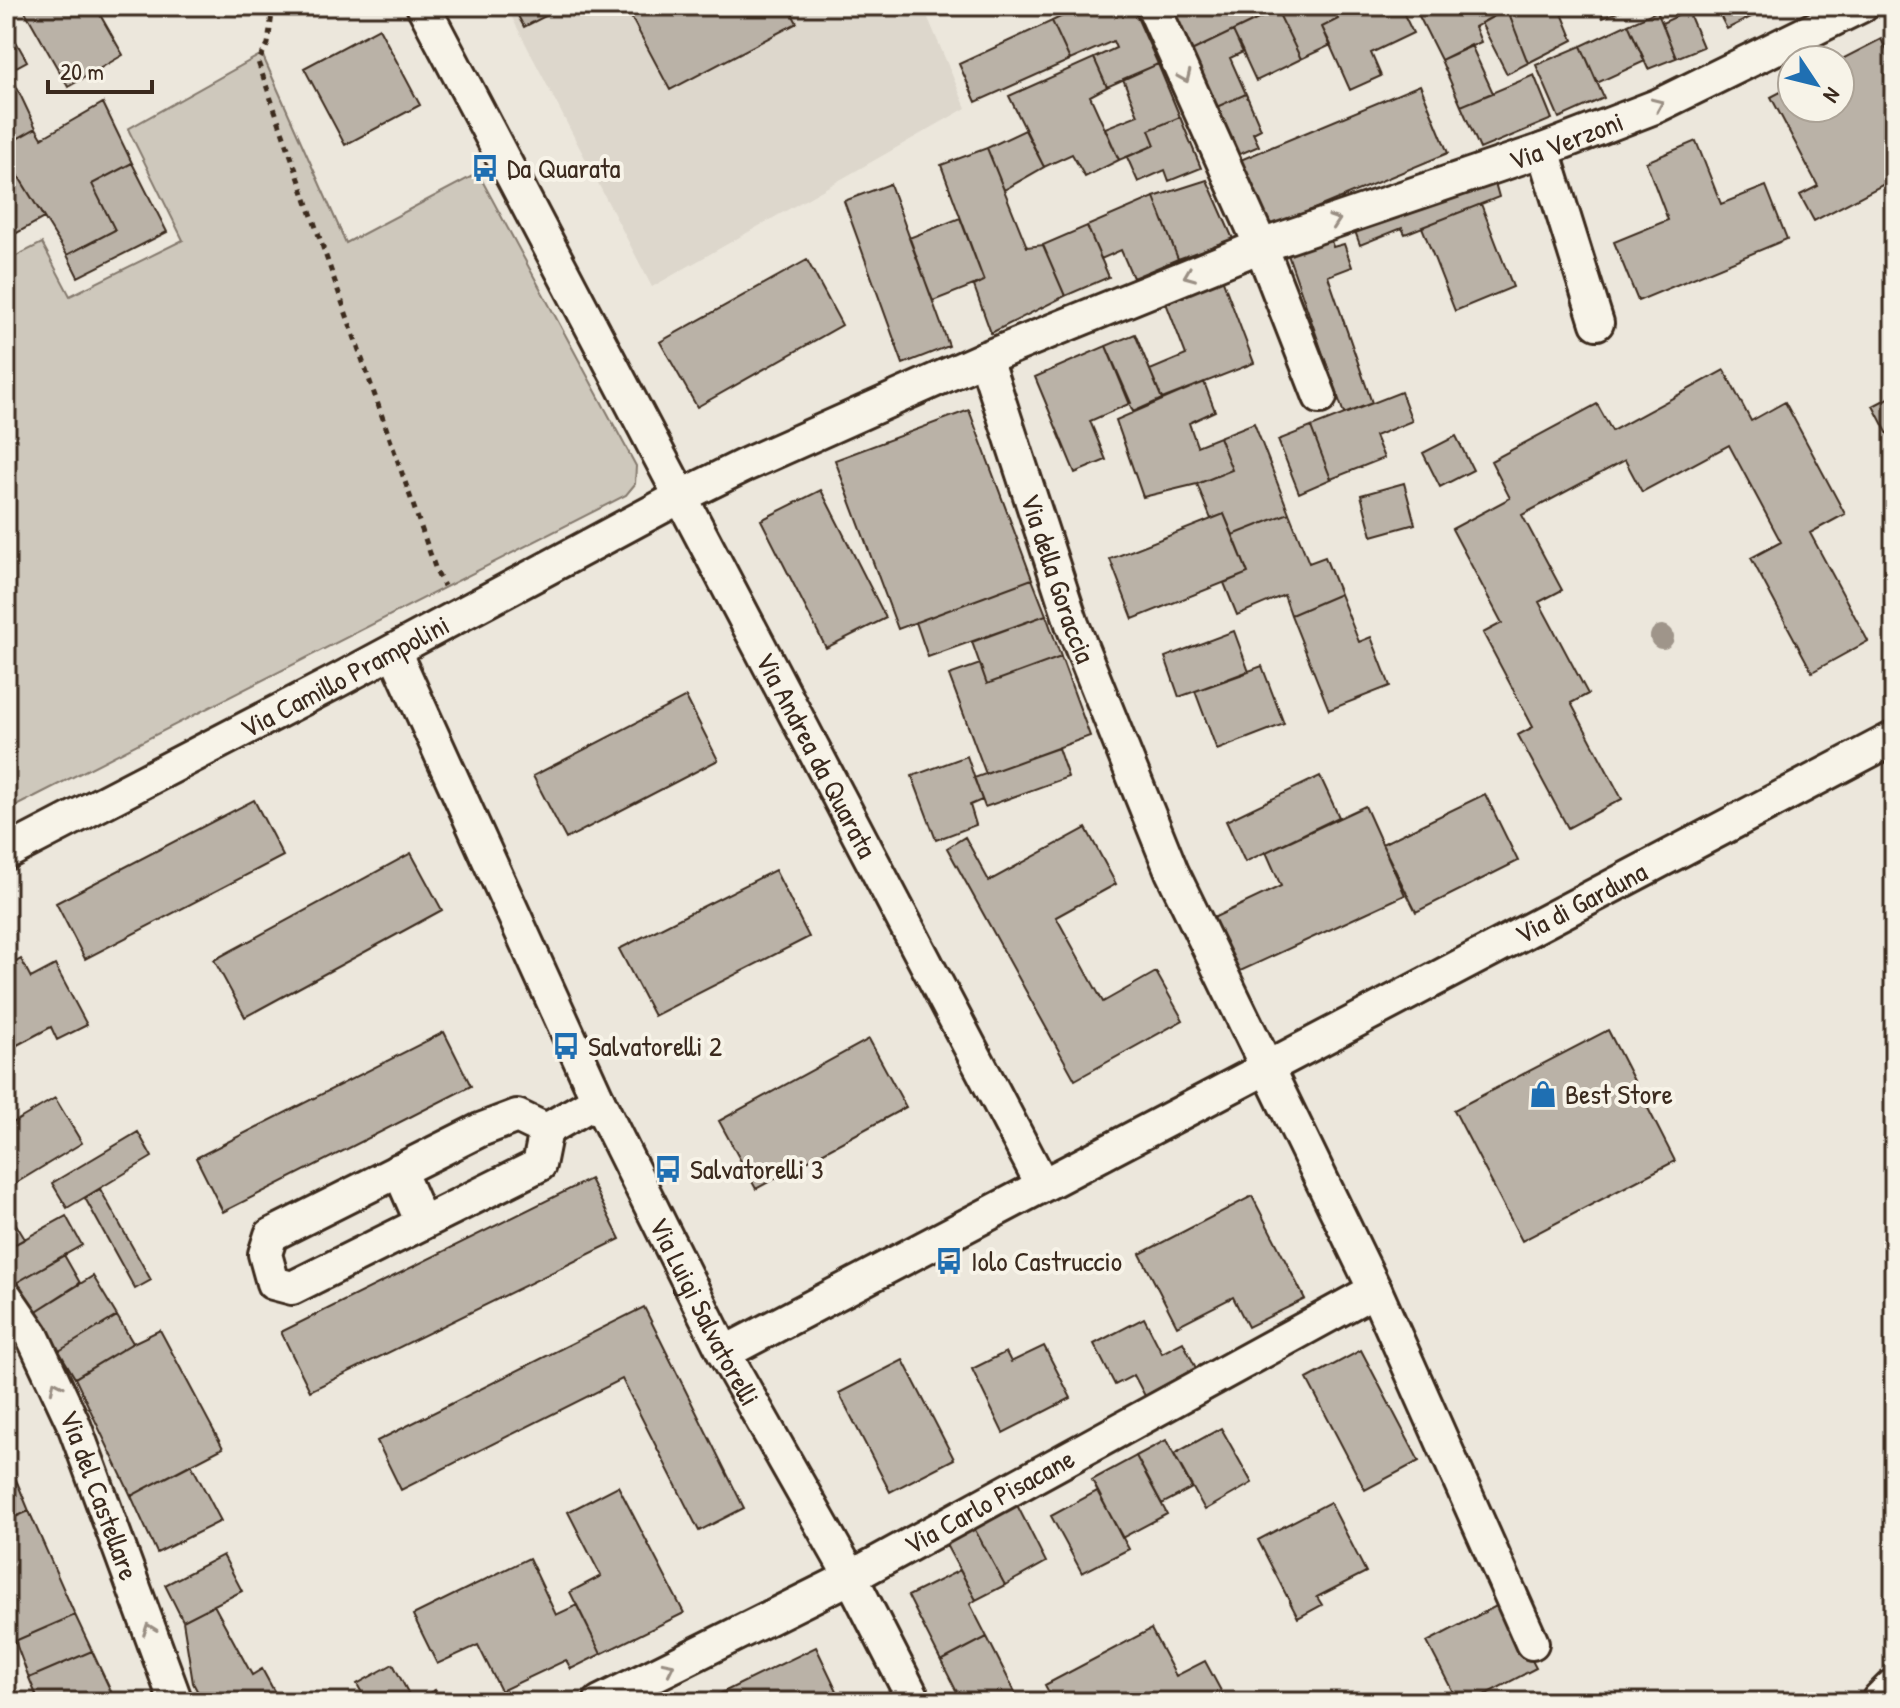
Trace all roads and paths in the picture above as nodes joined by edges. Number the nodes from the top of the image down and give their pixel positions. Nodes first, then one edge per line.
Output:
1 (273, 6) edge
2 (423, 6) edge
3 (1153, 6) edge
4 (1861, 6) edge
5 (1543, 150) junction
6 (1261, 246) junction
7 (1597, 323) dead end
8 (985, 358) junction
9 (1320, 397) dead end
10 (680, 497) junction
11 (461, 616) junction
12 (394, 651) junction
13 (1894, 738) edge
14 (6, 853) edge
15 (1268, 1066) junction
16 (598, 1100) junction
17 (546, 1130) junction
18 (399, 1170) junction
19 (1042, 1184) junction
20 (422, 1223) junction
21 (1375, 1290) junction
22 (6, 1297) edge
23 (724, 1353) junction
24 (851, 1577) junction
25 (1532, 1643) dead end
26 (1894, 1690) edge
27 (176, 1702) edge
28 (600, 1702) edge
29 (915, 1702) edge
30 (1882, 1702) edge

1 - 11 path
2 - 10 street, Via Andrea da Quarata
3 -> 6 street
5 -> 4 street, Via Verzoni
6 -> 5 street, Via Verzoni
5 - 7 street
6 -> 8 street
6 - 9 street
8 - 10 street, Via Camillo Prampolini
8 - 15 street, Via della Goraccia
10 - 11 street, Via Camillo Prampolini
10 - 19 street, Via Andrea da Quarata
11 - 12 street, Via Camillo Prampolini
12 - 14 street, Via Camillo Prampolini
12 - 16 street, Via Luigi Salvatorelli
13 - 15 street, Via di Garduna
15 - 19 street, Via di Garduna
15 - 21 street, Via della Goraccia
16 - 17 street
16 - 23 street, Via Luigi Salvatorelli
17 - 18 street
17 - 20 street
18 - 20 street
18 - 20 street
19 - 23 street
21 - 24 street, Via Carlo Pisacane
21 - 25 street, Via della Goraccia
27 -> 22 street, Via del Castellare
23 - 24 street, Via Luigi Salvatorelli
28 -> 24 street, Via Carlo Pisacane
24 - 29 street, Via Luigi Salvatorelli
26 - 30 street

